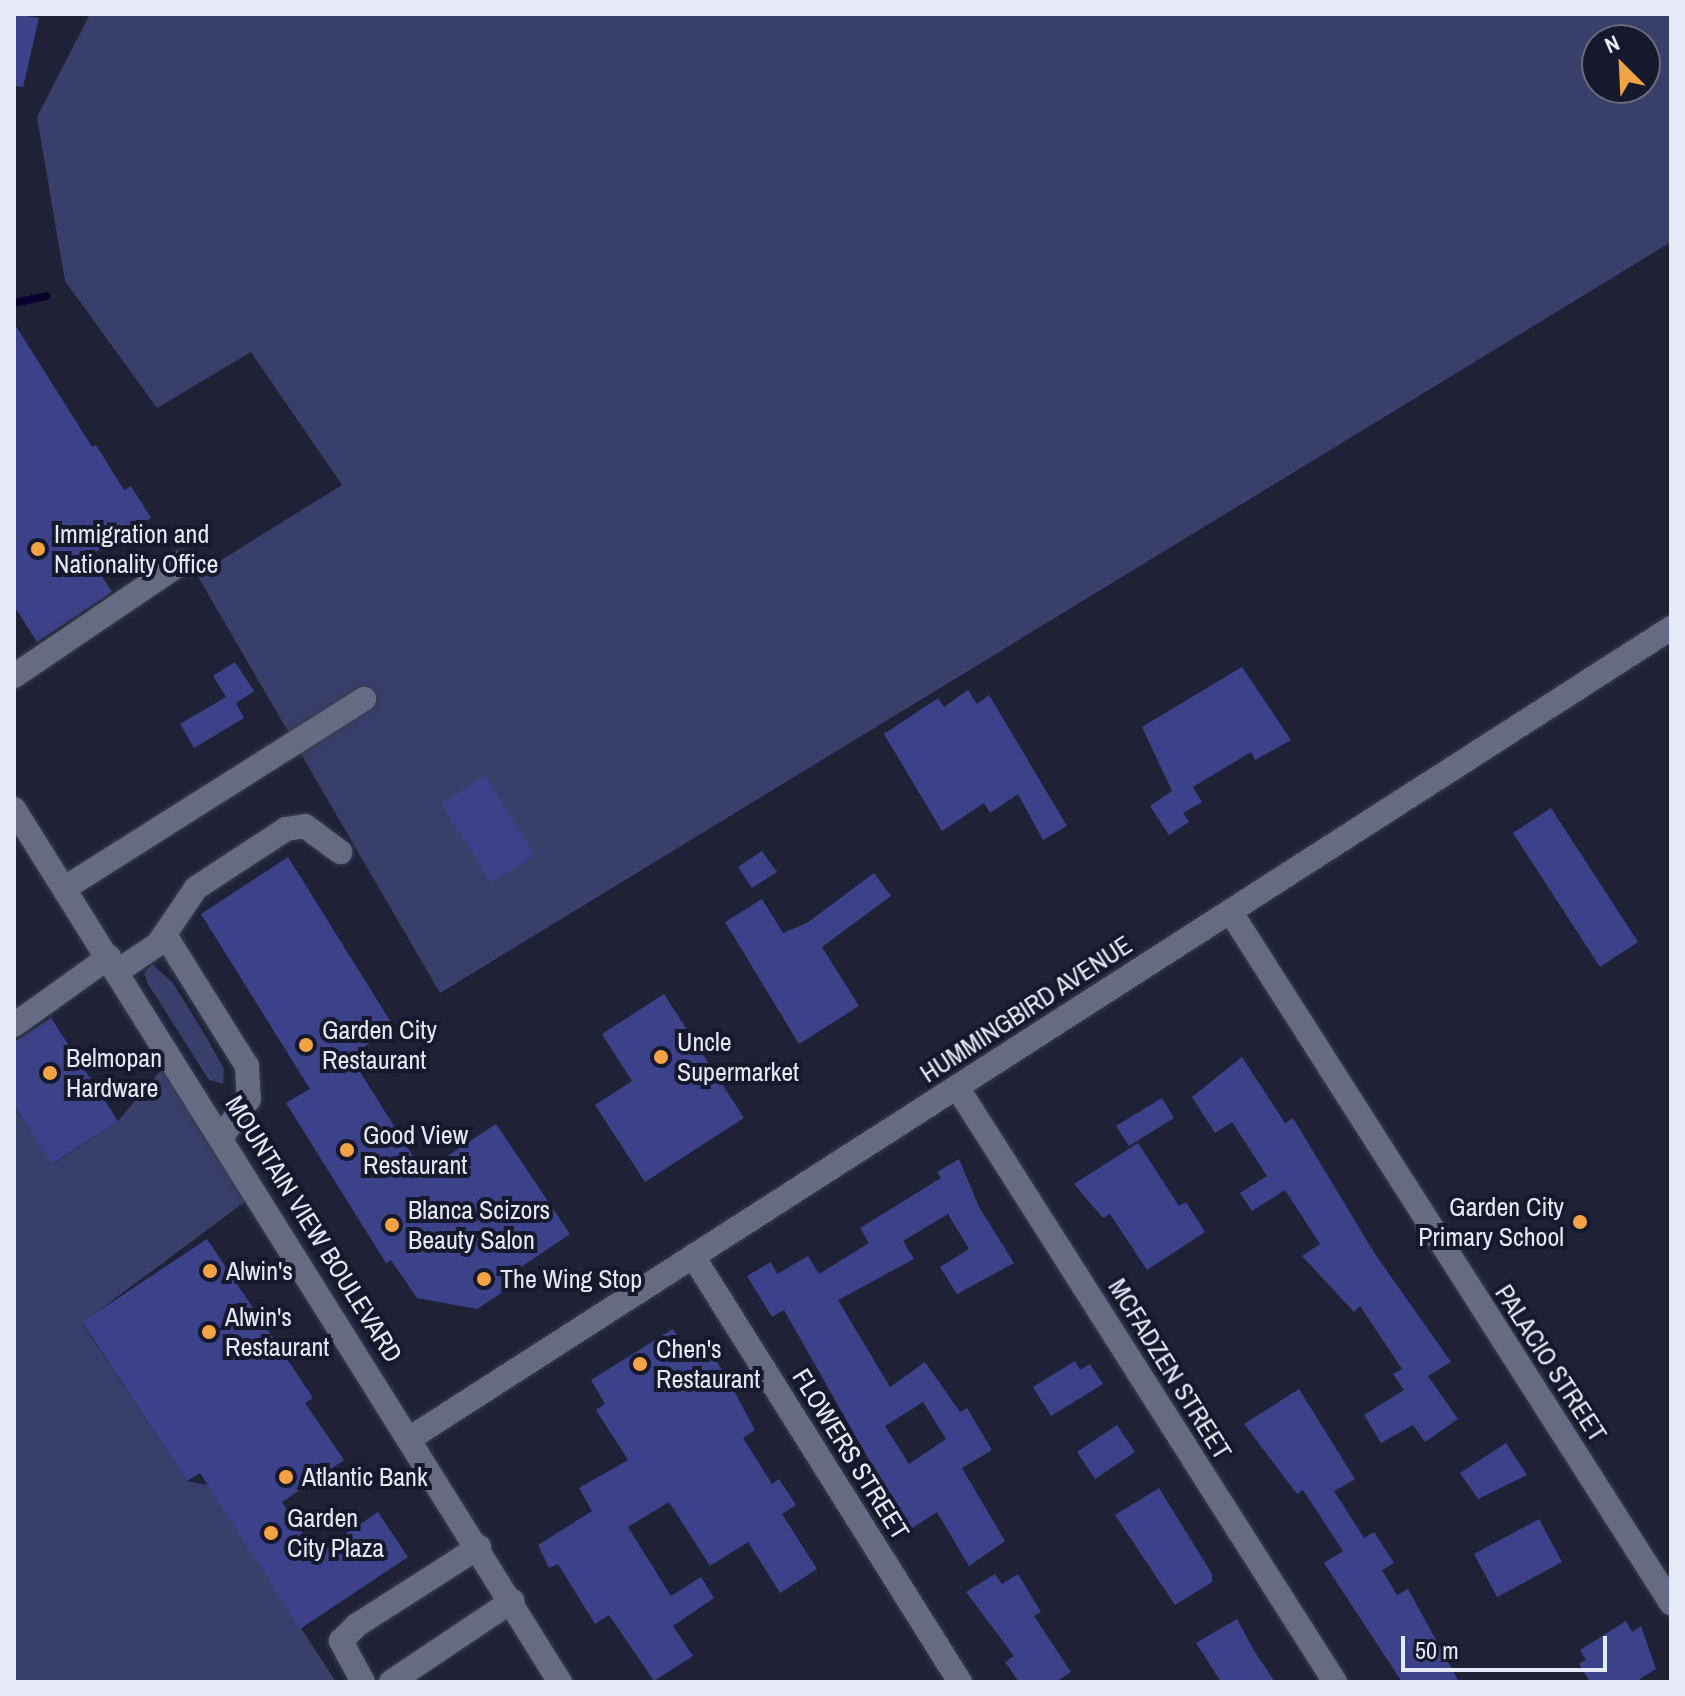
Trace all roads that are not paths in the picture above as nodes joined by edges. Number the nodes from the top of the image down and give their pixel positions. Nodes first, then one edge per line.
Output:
1 (181, 563) dead end
2 (1671, 628) edge
3 (14, 676) edge
4 (364, 699) dead end
5 (14, 809) edge
6 (340, 852) dead end
7 (65, 888) junction
8 (1230, 911) junction
9 (165, 935) junction
10 (113, 964) junction
11 (14, 1025) edge
12 (957, 1087) junction
13 (222, 1136) junction
14 (693, 1256) junction
15 (412, 1437) junction
16 (479, 1547) junction
17 (512, 1601) junction
18 (1671, 1603) edge
19 (363, 1682) edge
20 (391, 1682) edge
21 (560, 1682) edge
22 (960, 1682) edge
23 (1335, 1682) edge

1 - 3 street
2 - 8 street, HUMMINGBIRD AVENUE
4 - 7 street
5 - 7 street, MOUNTAIN VIEW BOULEVARD
6 - 9 street
7 - 10 street, MOUNTAIN VIEW BOULEVARD
8 - 12 street, HUMMINGBIRD AVENUE
8 - 18 street, PALACIO STREET
9 - 10 street
9 - 13 street
10 - 11 street
10 - 13 street, MOUNTAIN VIEW BOULEVARD
12 - 14 street, HUMMINGBIRD AVENUE
12 - 23 street, MCFADZEN STREET
13 - 15 street, MOUNTAIN VIEW BOULEVARD
14 - 15 street, HUMMINGBIRD AVENUE
14 - 22 street, FLOWERS STREET
15 - 16 street, MOUNTAIN VIEW BOULEVARD
16 - 17 street, MOUNTAIN VIEW BOULEVARD
16 - 19 street
17 - 20 street
17 - 21 street, MOUNTAIN VIEW BOULEVARD

